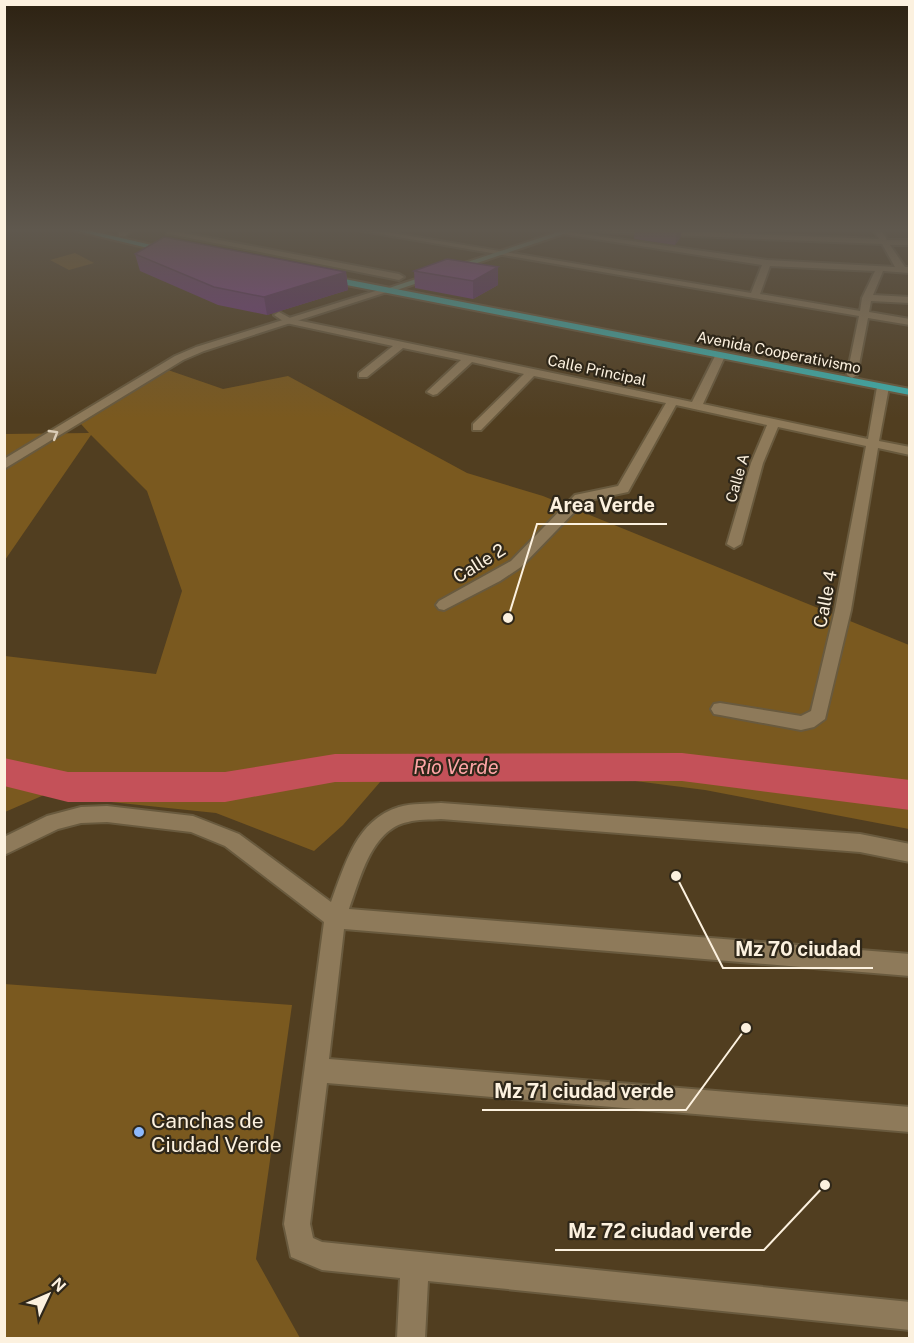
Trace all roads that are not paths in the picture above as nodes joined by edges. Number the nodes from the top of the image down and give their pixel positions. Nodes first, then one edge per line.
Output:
1 (347, 293) edge
2 (365, 293) edge
3 (411, 293) edge
4 (439, 293) edge
5 (740, 293) edge
6 (869, 293) edge
7 (754, 295) joint
8 (867, 298) junction
9 (909, 300) edge
10 (864, 314) junction
11 (284, 318) junction
12 (909, 322) edge
13 (402, 344) junction
14 (720, 356) junction
15 (469, 359) junction
16 (532, 372) junction
17 (363, 375) dead end
18 (852, 375) junction
19 (909, 385) edge
20 (883, 387) junction
21 (433, 392) dead end
22 (909, 392) edge
23 (673, 401) junction
24 (696, 406) junction
25 (774, 422) junction
26 (477, 427) dead end
27 (874, 443) junction
28 (909, 451) edge
29 (4, 452) edge
30 (4, 465) edge
31 (734, 544) dead end
32 (444, 605) dead end
33 (720, 709) dead end
34 (4, 847) edge
35 (909, 853) edge
36 (335, 918) junction
37 (909, 965) edge
38 (316, 1070) junction
39 (909, 1120) edge
40 (415, 1267) junction
41 (909, 1316) edge
42 (411, 1338) edge

1 - 11 street
2 - 11 street
3 - 14 highway, Avenida Cooperativismo
4 - 18 highway, Avenida Cooperativismo
5 - 7 street
6 - 8 street
7 - 10 street
8 - 9 street
8 - 10 street
10 - 12 street
10 - 18 street
11 - 13 street, Calle Principal
11 - 29 street
30 -> 11 street
13 - 15 street, Calle Principal
13 - 17 street
14 - 20 highway, Avenida Cooperativismo
14 - 24 street
15 - 16 street, Calle Principal
15 - 21 street
16 - 23 street, Calle Principal
16 - 26 street
18 - 19 highway, Avenida Cooperativismo
20 - 22 highway, Avenida Cooperativismo
20 - 27 street, Calle 4
23 - 24 street, Calle Principal
23 - 32 street, Calle 2
24 - 25 street, Calle Principal
25 - 27 street, Calle Principal
25 - 31 street, Calle A
27 - 28 street, Calle Principal
27 - 33 street, Calle 4
34 - 36 street
35 - 36 street
36 - 37 street
36 - 38 street
38 - 39 street
38 - 40 street
40 - 41 street
40 - 42 street

